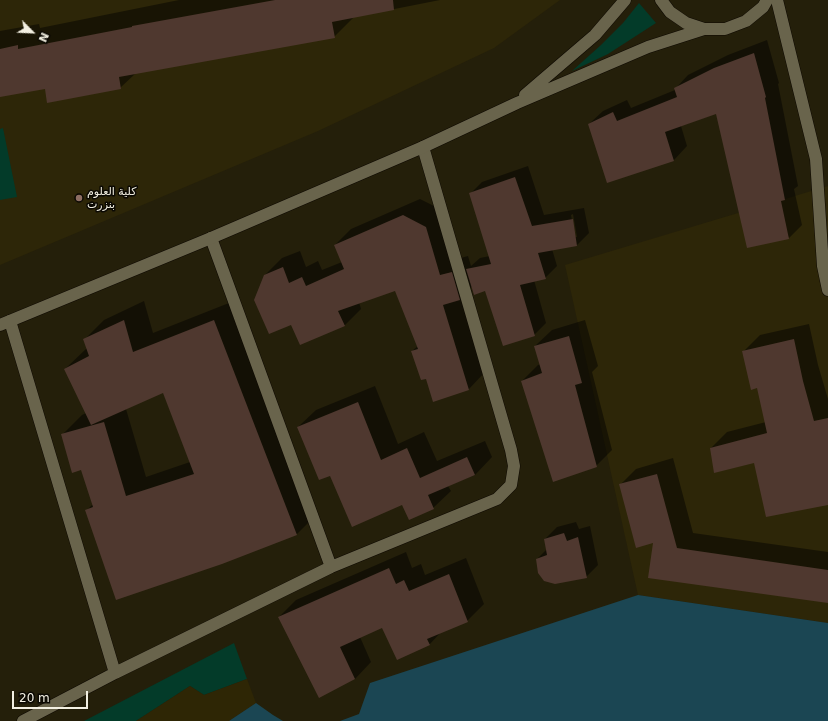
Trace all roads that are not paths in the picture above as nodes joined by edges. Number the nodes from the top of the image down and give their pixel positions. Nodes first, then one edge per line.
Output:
1 (625, 0) edge
2 (661, 0) edge
3 (767, 0) edge
4 (777, 0) edge
5 (704, 29) junction
6 (517, 103) junction
7 (423, 147) junction
8 (211, 238) junction
9 (828, 290) edge
10 (5, 323) edge
11 (331, 567) junction
12 (115, 673) junction
13 (23, 721) edge

1 - 6 street
2 - 5 street
3 - 5 street
4 - 9 street
5 - 6 street
6 - 7 street
7 - 8 street
7 - 11 street
8 - 10 street
8 - 11 street
10 - 12 street
11 - 12 street
12 - 13 street

